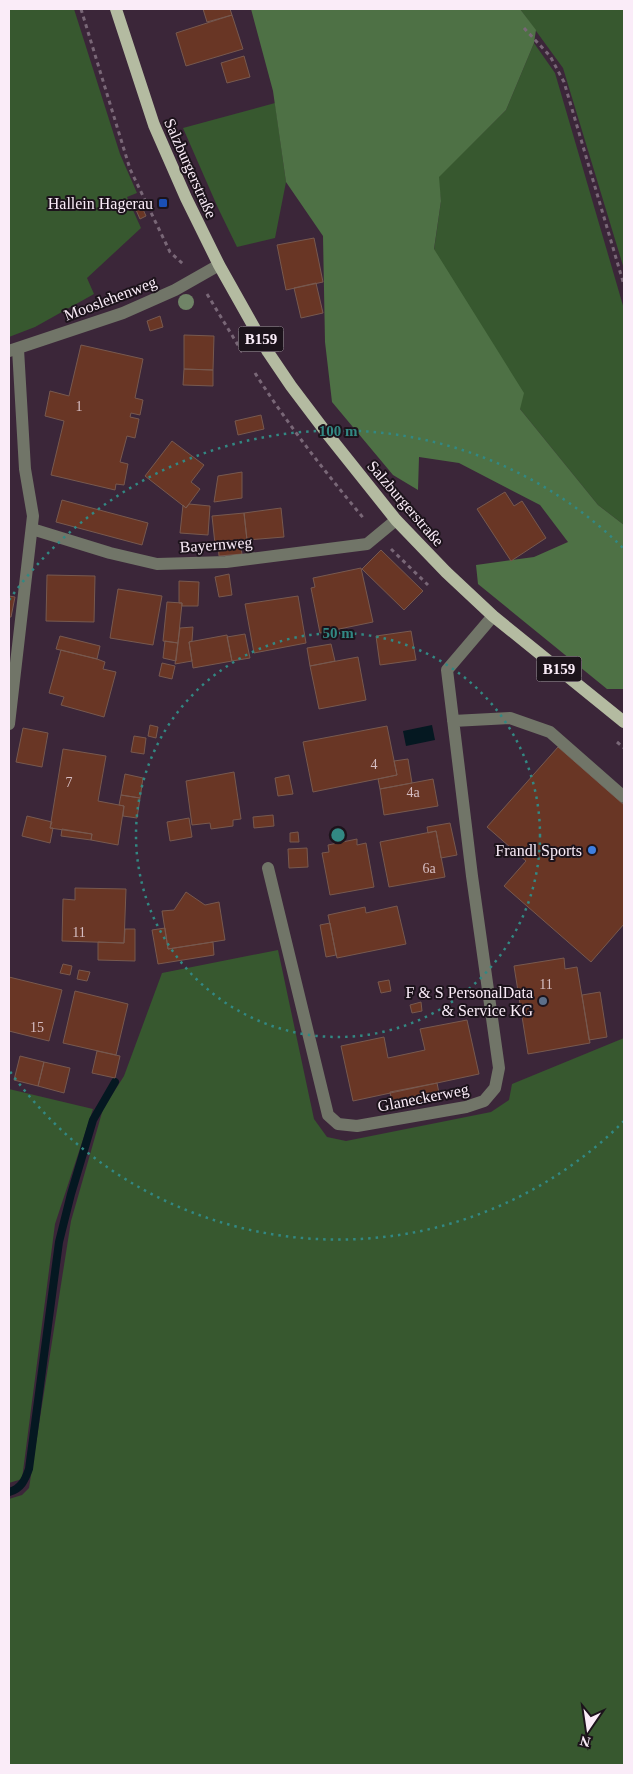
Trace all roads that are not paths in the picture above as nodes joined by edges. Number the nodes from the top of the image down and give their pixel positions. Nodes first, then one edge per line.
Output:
1 (116, 9) edge
2 (218, 265) junction
3 (13, 350) edge
4 (396, 520) junction
5 (32, 529) junction
6 (493, 616) junction
7 (453, 721) junction
8 (624, 722) edge
9 (9, 724) edge
10 (624, 798) edge
11 (268, 868) dead end

1 - 2 main road, Salzburgerstraße / B159
2 - 3 street, Mooslehenweg
2 - 4 main road, Salzburgerstraße / B159
3 - 5 street
4 - 5 street, Bayernweg
4 - 6 main road, Salzburgerstraße / B159
5 - 9 street
6 - 7 street, Glaneckerweg
6 - 8 main road, Salzburgerstraße / B159
7 - 10 street
7 - 11 street, Glaneckerweg

